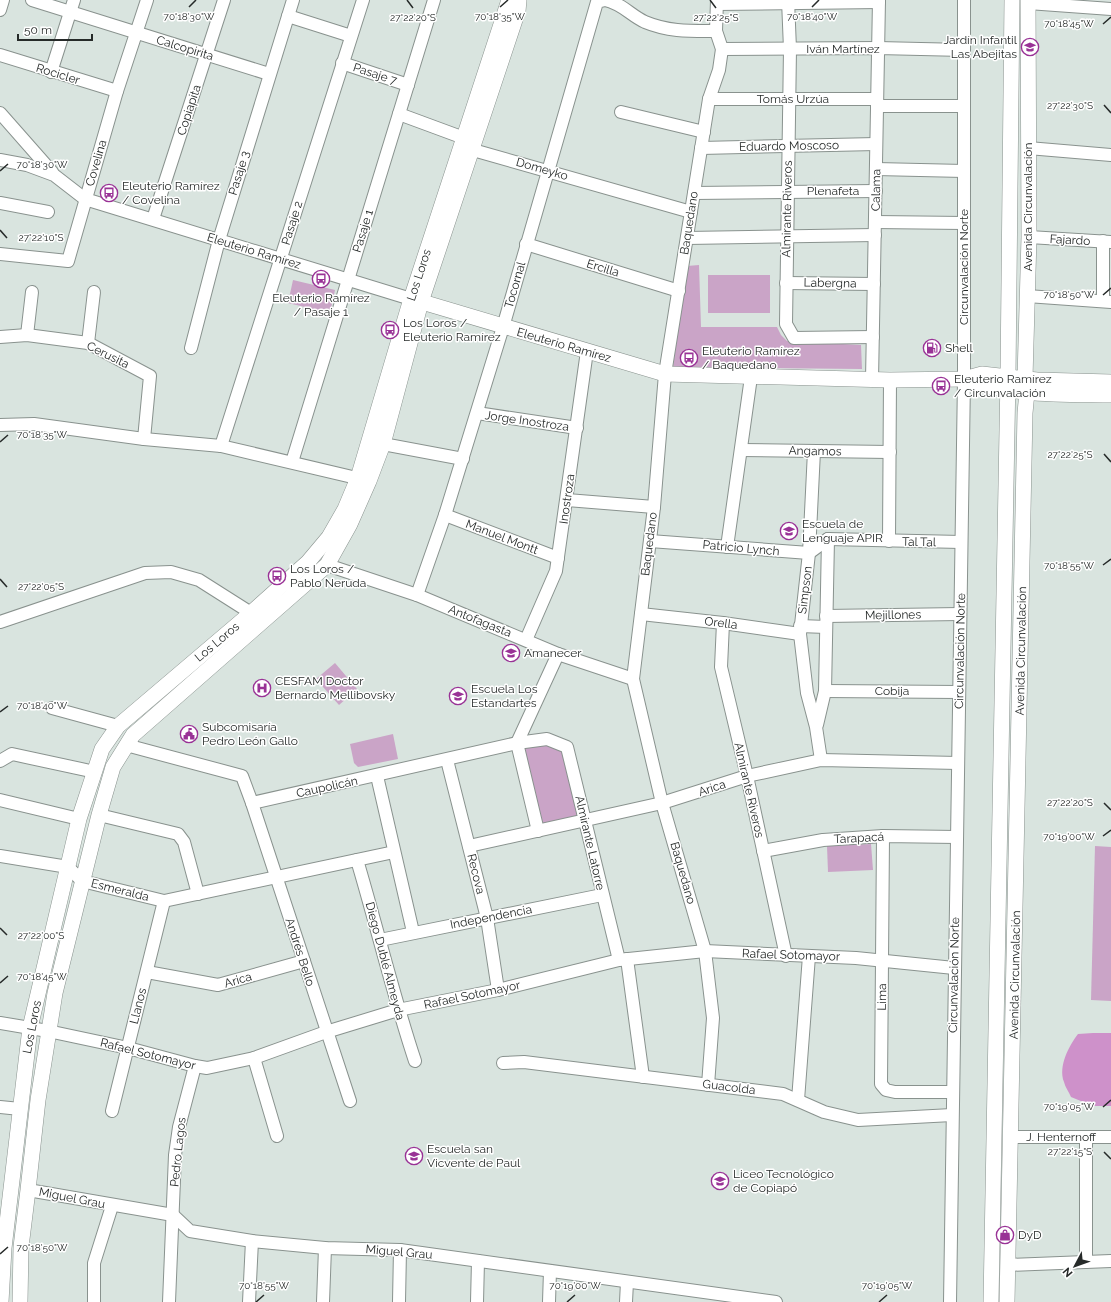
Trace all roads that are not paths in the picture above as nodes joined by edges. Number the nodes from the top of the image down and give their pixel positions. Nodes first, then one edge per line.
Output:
1 (3, 0) edge
2 (32, 0) edge
3 (146, 0) edge
4 (224, 0) edge
5 (293, 0) edge
6 (363, 0) edge
7 (434, 0) edge
8 (509, 0) edge
9 (519, 0) edge
10 (605, 0) edge
11 (964, 0) edge
12 (1012, 0) edge
13 (788, 1) edge
14 (879, 1) edge
15 (717, 2) edge
16 (1028, 2) edge
17 (72, 6) edge
18 (1111, 9) edge
19 (0, 10) edge
20 (288, 16) junction
21 (716, 31) junction
22 (136, 32) junction
23 (351, 36) junction
24 (878, 48) junction
25 (722, 49) junction
26 (790, 49) junction
27 (964, 50) junction
28 (0, 55) edge
29 (207, 55) junction
30 (342, 63) junction
31 (51, 72) junction
32 (269, 74) junction
33 (408, 85) junction
34 (116, 91) junction
35 (709, 99) junction
36 (789, 100) junction
37 (877, 103) junction
38 (964, 106) junction
39 (621, 112) dead end
40 (0, 113) edge
41 (399, 114) junction
42 (704, 132) junction
43 (468, 144) junction
44 (876, 144) junction
45 (788, 146) junction
46 (702, 148) junction
47 (1028, 148) junction
48 (1111, 154) edge
49 (0, 160) edge
50 (876, 169) junction
51 (549, 170) junction
52 (964, 171) junction
53 (54, 175) junction
54 (788, 191) junction
55 (876, 191) junction
56 (694, 193) junction
57 (86, 199) junction
58 (0, 203) edge
59 (48, 212) dead end
60 (691, 212) junction
61 (153, 220) junction
62 (875, 222) junction
63 (964, 223) junction
64 (787, 235) junction
65 (875, 235) junction
66 (1029, 237) junction
67 (687, 238) junction
68 (219, 240) junction
69 (1107, 242) edge
70 (526, 244) junction
71 (0, 254) edge
72 (281, 259) junction
73 (348, 280) junction
74 (786, 283) junction
75 (874, 284) junction
76 (679, 291) junction
77 (32, 292) dead end
78 (94, 292) dead end
79 (1027, 296) junction
80 (416, 301) junction
81 (1107, 302) edge
82 (503, 327) junction
83 (27, 335) junction
84 (0, 336) edge
85 (873, 337) junction
86 (88, 343) junction
87 (191, 348) dead end
88 (587, 351) junction
89 (665, 374) junction
90 (1008, 376) junction
91 (751, 377) junction
92 (964, 379) junction
93 (872, 380) junction
94 (890, 380) junction
95 (1111, 382) edge
96 (1026, 385) junction
97 (1008, 391) junction
98 (1111, 395) edge
99 (476, 413) junction
100 (0, 425) edge
101 (577, 428) junction
102 (144, 439) junction
103 (383, 444) junction
104 (221, 446) junction
105 (741, 450) junction
106 (814, 451) junction
107 (890, 452) junction
108 (462, 459) junction
109 (292, 462) junction
110 (364, 480) junction
111 (567, 500) junction
112 (654, 507) junction
113 (445, 515) junction
114 (828, 539) junction
115 (650, 541) junction
116 (889, 542) junction
117 (961, 542) junction
118 (727, 547) junction
119 (809, 554) junction
120 (558, 558) junction
121 (327, 565) junction
122 (417, 595) junction
123 (641, 614) junction
124 (960, 614) junction
125 (255, 619) junction
126 (826, 621) junction
127 (0, 622) edge
128 (723, 623) junction
129 (800, 630) junction
130 (526, 640) junction
131 (558, 654) junction
132 (633, 679) junction
133 (825, 691) junction
134 (959, 692) junction
135 (52, 708) dead end
136 (118, 726) junction
137 (816, 727) junction
138 (547, 739) joint
139 (517, 743) junction
140 (126, 745) junction
141 (447, 760) junction
142 (821, 760) junction
143 (0, 761) edge
144 (958, 763) junction
145 (95, 772) junction
146 (377, 776) junction
147 (747, 776) junction
148 (0, 800) edge
149 (252, 803) junction
150 (662, 804) junction
151 (99, 815) junction
152 (79, 820) junction
153 (586, 821) junction
154 (538, 831) junction
155 (883, 836) junction
156 (957, 837) junction
157 (469, 846) junction
158 (763, 851) junction
159 (394, 852) junction
160 (0, 856) edge
161 (357, 860) junction
162 (68, 867) junction
163 (276, 877) junction
164 (82, 881) junction
165 (198, 894) junction
166 (602, 895) junction
167 (164, 901) junction
168 (487, 918) junction
169 (413, 932) junction
170 (380, 940) junction
171 (706, 951) junction
172 (786, 956) junction
173 (809, 956) junction
174 (623, 960) junction
175 (883, 961) junction
176 (304, 962) junction
177 (954, 968) junction
178 (147, 972) junction
179 (498, 990) junction
180 (398, 1010) junction
181 (0, 1023) edge
182 (30, 1028) junction
183 (48, 1031) junction
184 (326, 1032) junction
185 (128, 1048) junction
186 (254, 1058) junction
187 (415, 1061) dead end
188 (503, 1063) dead end
189 (195, 1066) junction
190 (643, 1077) junction
191 (708, 1085) junction
192 (952, 1092) junction
193 (798, 1100) junction
194 (350, 1101) dead end
195 (0, 1107) edge
196 (20, 1109) junction
197 (112, 1111) dead end
198 (952, 1114) junction
199 (277, 1136) dead end
200 (1012, 1137) junction
201 (1086, 1137) junction
202 (1111, 1137) edge
203 (28, 1190) junction
204 (112, 1206) junction
205 (173, 1215) junction
206 (252, 1241) junction
207 (2, 1247) edge
208 (325, 1248) junction
209 (400, 1250) junction
210 (478, 1261) junction
211 (1111, 1261) edge
212 (1086, 1262) junction
213 (1008, 1265) junction
214 (550, 1271) junction
215 (627, 1282) junction
216 (703, 1297) edge
217 (1, 1302) edge
218 (20, 1302) edge
219 (94, 1302) edge
220 (169, 1302) edge
221 (249, 1302) edge
222 (323, 1302) edge
223 (400, 1302) edge
224 (477, 1302) edge
225 (549, 1302) edge
226 (626, 1302) edge
227 (776, 1302) edge
228 (950, 1302) edge
229 (991, 1302) edge
230 (1007, 1302) edge

1 - 19 street
2 - 17 street, Calcopirita
3 - 22 street, Covelina
4 - 29 street, Copiapita
5 - 20 street, Pasaje 3
6 - 23 street, Pasaje 2
7 - 33 street, Pasaje 1
8 - 43 main road, Los Loros
9 - 43 main road, Los Loros
10 - 21 street
10 - 51 street, Tocornal
11 - 27 street, Circunvalación Norte
12 - 90 main road, Avenida Circunvalación
13 - 14 street
13 - 15 street
13 - 26 street, Almirante Riveros
14 - 24 street, Calama
15 - 21 street, Baquedano
16 - 18 street
16 - 47 main road, Avenida Circunvalación
17 - 22 street, Calcopirita
17 - 31 street
20 - 23 street
20 - 32 street, Pasaje 3
21 - 25 street, Baquedano
22 - 29 street, Calcopirita
22 - 34 street, Covelina
23 - 30 street, Pasaje 2
24 - 26 street, Iván Martínez
24 - 27 street, Iván Martínez
24 - 37 street, Calama
25 - 26 street, Iván Martínez
25 - 35 street, Baquedano
26 - 36 street, Almirante Riveros
27 - 38 street, Circunvalación Norte
28 - 31 street, Rocicler
29 - 32 street, Calcopirita
29 - 61 street, Copiapita
30 - 33 street, Pasaje 7
30 - 72 street, Pasaje 2
31 - 34 street, Rocicler
32 - 68 street, Pasaje 3
33 - 41 street, Pasaje 1
34 - 57 street, Covelina
35 - 36 street, Tomás Urzúa
35 - 42 street, Baquedano
36 - 37 street, Tomás Urzúa
36 - 45 street, Almirante Riveros
37 - 38 street, Tomás Urzúa
37 - 44 street, Calama
38 - 52 street, Circunvalación Norte
39 - 42 street
40 - 53 street
41 - 43 street, Domeyko
41 - 73 street, Pasaje 1
42 - 46 street, Baquedano
43 - 51 street, Domeyko
43 - 80 main road, Los Loros
44 - 45 street, Eduardo Moscoso
44 - 50 street, Calama
45 - 46 street, Eduardo Moscoso
45 - 54 street, Almirante Riveros
46 - 56 street, Baquedano
47 - 48 street
47 - 66 main road, Avenida Circunvalación
49 - 53 street, Eleuterio Ramírez
50 - 52 street
50 - 55 street, Calama
51 - 60 street, Domeyko
51 - 70 street, Tocornal
52 - 63 street, Circunvalación Norte
53 - 57 street, Eleuterio Ramírez
54 - 55 street, Plenafeta
54 - 56 street, Plenafeta
54 - 64 street, Almirante Riveros
55 - 62 street, Calama
56 - 60 street, Baquedano
57 - 61 street, Eleuterio Ramírez
57 - 71 street, Covelina
58 - 59 street
60 - 67 street, Baquedano
61 - 68 street, Eleuterio Ramírez
62 - 63 street
62 - 65 street, Calama
63 - 92 street, Circunvalación Norte
64 - 65 street
64 - 67 street
64 - 74 street, Almirante Riveros
65 - 75 street, Calama
66 - 69 street, Fajardo
66 - 79 main road, Avenida Circunvalación
67 - 76 street, Baquedano
68 - 72 street, Eleuterio Ramírez
68 - 87 street, Pasaje 3
69 - 81 street
70 - 76 street, Ercilla
70 - 82 street, Tocornal
72 - 73 street, Eleuterio Ramírez
72 - 104 street, Pasaje 2
73 - 80 street, Eleuterio Ramírez
73 - 109 street, Pasaje 1
74 - 75 street, Labergna
74 - 85 street, Almirante Riveros
75 - 85 street, Calama
76 - 89 street, Baquedano
77 - 83 street
78 - 86 street
79 - 81 street
79 - 96 main road, Avenida Circunvalación
80 - 82 main road, Eleuterio Ramírez
80 - 103 main road, Los Loros
80 - 110 main road, Los Loros
82 - 88 main road, Eleuterio Ramírez
82 - 99 street, Tocornal
83 - 84 street, Cerusita
83 - 86 street, Cerusita
85 - 93 street, Calama
86 - 102 street, Cerusita
88 - 89 main road, Eleuterio Ramírez
88 - 101 street, Inostroza
89 - 91 main road, Eleuterio Ramírez
89 - 112 street, Baquedano
90 - 92 main road, Eleuterio Ramírez
90 - 96 main road, Eleuterio Ramírez
90 - 97 main road, Avenida Circunvalación
91 - 93 main road, Eleuterio Ramírez
91 - 105 street
92 - 94 main road, Eleuterio Ramírez
92 - 97 main road, Eleuterio Ramírez
92 - 117 street, Circunvalación Norte
93 - 94 main road, Eleuterio Ramírez
94 - 107 street
95 - 96 main road
96 - 97 main road, Eleuterio Ramírez
96 - 98 main road
96 - 200 main road, Avenida Circunvalación
97 - 229 main road, Avenida Circunvalación
99 - 101 street, Jorge Inostroza
99 - 108 street, Tocornal
100 - 102 street
101 - 111 street, Inostroza
102 - 104 street
103 - 108 street
103 - 110 main road, Los Loros
104 - 109 street
105 - 106 street, Angamos
105 - 118 street
106 - 107 street, Angamos
106 - 119 street, Simpson
107 - 116 street
108 - 113 street, Tocornal
109 - 110 street
110 - 121 main road, Los Loros
110 - 125 main road, Los Loros
111 - 112 street
111 - 120 street, Inostroza
112 - 115 street, Baquedano
113 - 120 street, Manuel Montt
113 - 122 street, Tocornal
114 - 116 street, Tal Tal
114 - 119 street
114 - 126 street, Simpson
115 - 118 street, Patricio Lynch
115 - 123 street, Baquedano
116 - 117 street, Tal Tal
117 - 124 street, Circunvalación Norte
118 - 119 street, Patricio Lynch
119 - 129 street, Simpson
120 - 130 street, Inostroza
121 - 122 street, Antofagasta
121 - 125 main road, Los Loros
122 - 130 street, Antofagasta
123 - 128 street, Orella
123 - 132 street, Baquedano
124 - 126 street, Mejillones
124 - 134 street, Circunvalación Norte
125 - 127 street
125 - 136 main road, Los Loros
125 - 140 main road, Los Loros
126 - 129 street, Mejillones
126 - 133 street, Simpson
128 - 129 street, Orella
128 - 147 street, Almirante Riveros
129 - 137 street, Simpson
130 - 131 street, Antofagasta
131 - 132 street, Antofagasta
131 - 139 street
132 - 150 street, Baquedano
133 - 134 street, Cobija
133 - 137 street, Simpson
134 - 144 street, Circunvalación Norte
135 - 136 street
136 - 145 main road, Los Loros
137 - 142 street, Simpson
138 - 139 street, Caupolicán
138 - 153 street, Almirante Latorre
139 - 141 street, Caupolicán
139 - 154 street
140 - 149 street
140 - 151 main road, Los Loros
141 - 146 street, Caupolicán
141 - 157 street, Recova
142 - 144 street, Arica
142 - 147 street, Arica
143 - 145 street
144 - 156 street, Circunvalación Norte
145 - 152 main road, Los Loros
146 - 149 street, Caupolicán
146 - 159 street
147 - 150 street, Arica
147 - 158 street, Almirante Riveros
148 - 152 street
149 - 163 street, Andrés Bello
150 - 153 street, Arica
150 - 171 street, Baquedano
151 - 164 main road, Los Loros
151 - 165 street
152 - 162 main road, Los Loros
153 - 154 street, Arica
153 - 166 street, Almirante Latorre
154 - 157 street, Arica
155 - 156 street, Tarapacá
155 - 158 street, Tarapacá
155 - 175 street, Lima
156 - 177 street, Circunvalación Norte
157 - 168 street, Recova
158 - 172 street, Almirante Riveros
159 - 161 street, Esmeralda
159 - 169 street
160 - 162 street
161 - 163 street, Esmeralda
161 - 170 street, Diego Dublé Almeyda
162 - 164 street, Esmeralda
162 - 182 main road, Los Loros
163 - 165 street, Esmeralda
163 - 176 street, Andrés Bello
164 - 167 street, Esmeralda
164 - 183 main road, Los Loros
165 - 167 street, Esmeralda
166 - 168 street, Independencia
166 - 174 street, Almirante Latorre
167 - 178 street, Llanos
168 - 169 street, Independencia
168 - 179 street, Recova
169 - 170 street, Independencia
170 - 180 street, Diego Dublé Almeyda
171 - 172 street, Rafael Sotomayor
171 - 174 street, Rafael Sotomayor
171 - 191 street, Baquedano
172 - 173 street, Rafael Sotomayor
173 - 175 street, Rafael Sotomayor
173 - 193 street
174 - 179 street, Rafael Sotomayor
174 - 190 street, Almirante Latorre
175 - 177 street, Rafael Sotomayor
175 - 192 street, Lima
176 - 178 street, Arica
176 - 184 street, Andrés Bello
177 - 192 street, Circunvalación Norte
178 - 185 street, Llanos
179 - 180 street, Rafael Sotomayor
180 - 184 street, Rafael Sotomayor
180 - 187 street, Diego Dublé Almeyda
181 - 182 street, Rafael Sotomayor
182 - 183 street, Rafael Sotomayor
182 - 196 main road, Los Loros
183 - 185 street, Rafael Sotomayor
183 - 203 main road, Los Loros
184 - 186 street, Rafael Sotomayor
184 - 194 street, Andrés Bello
185 - 189 street, Rafael Sotomayor
185 - 197 street, Llanos
186 - 189 street, Rafael Sotomayor
186 - 199 street
188 - 190 street, Guacolda
189 - 205 street, Pedro Lagos
190 - 191 street, Guacolda
191 - 193 street, Guacolda
192 - 198 street, Circunvalación Norte
193 - 198 street, Guacolda
195 - 196 street
196 - 207 main road, Los Loros
198 - 228 street, Circunvalación Norte
200 - 201 street, J. Henternoff
200 - 213 main road, Avenida Circunvalación
201 - 202 street, J. Henternoff
201 - 212 street
203 - 204 street, Miguel Grau
203 - 218 main road, Los Loros
204 - 205 street, Miguel Grau
204 - 219 street
205 - 206 street, Miguel Grau
205 - 220 street, Pedro Lagos
206 - 208 street, Miguel Grau
206 - 221 street
207 - 217 main road, Los Loros
208 - 209 street, Miguel Grau
208 - 222 street
209 - 210 street, Miguel Grau
209 - 223 street
210 - 214 street, Miguel Grau
210 - 224 street
211 - 212 street
212 - 213 street
213 - 230 main road, Avenida Circunvalación
214 - 215 street, Miguel Grau
214 - 225 street
215 - 216 street, Miguel Grau
215 - 226 street
216 - 227 street, Miguel Grau

